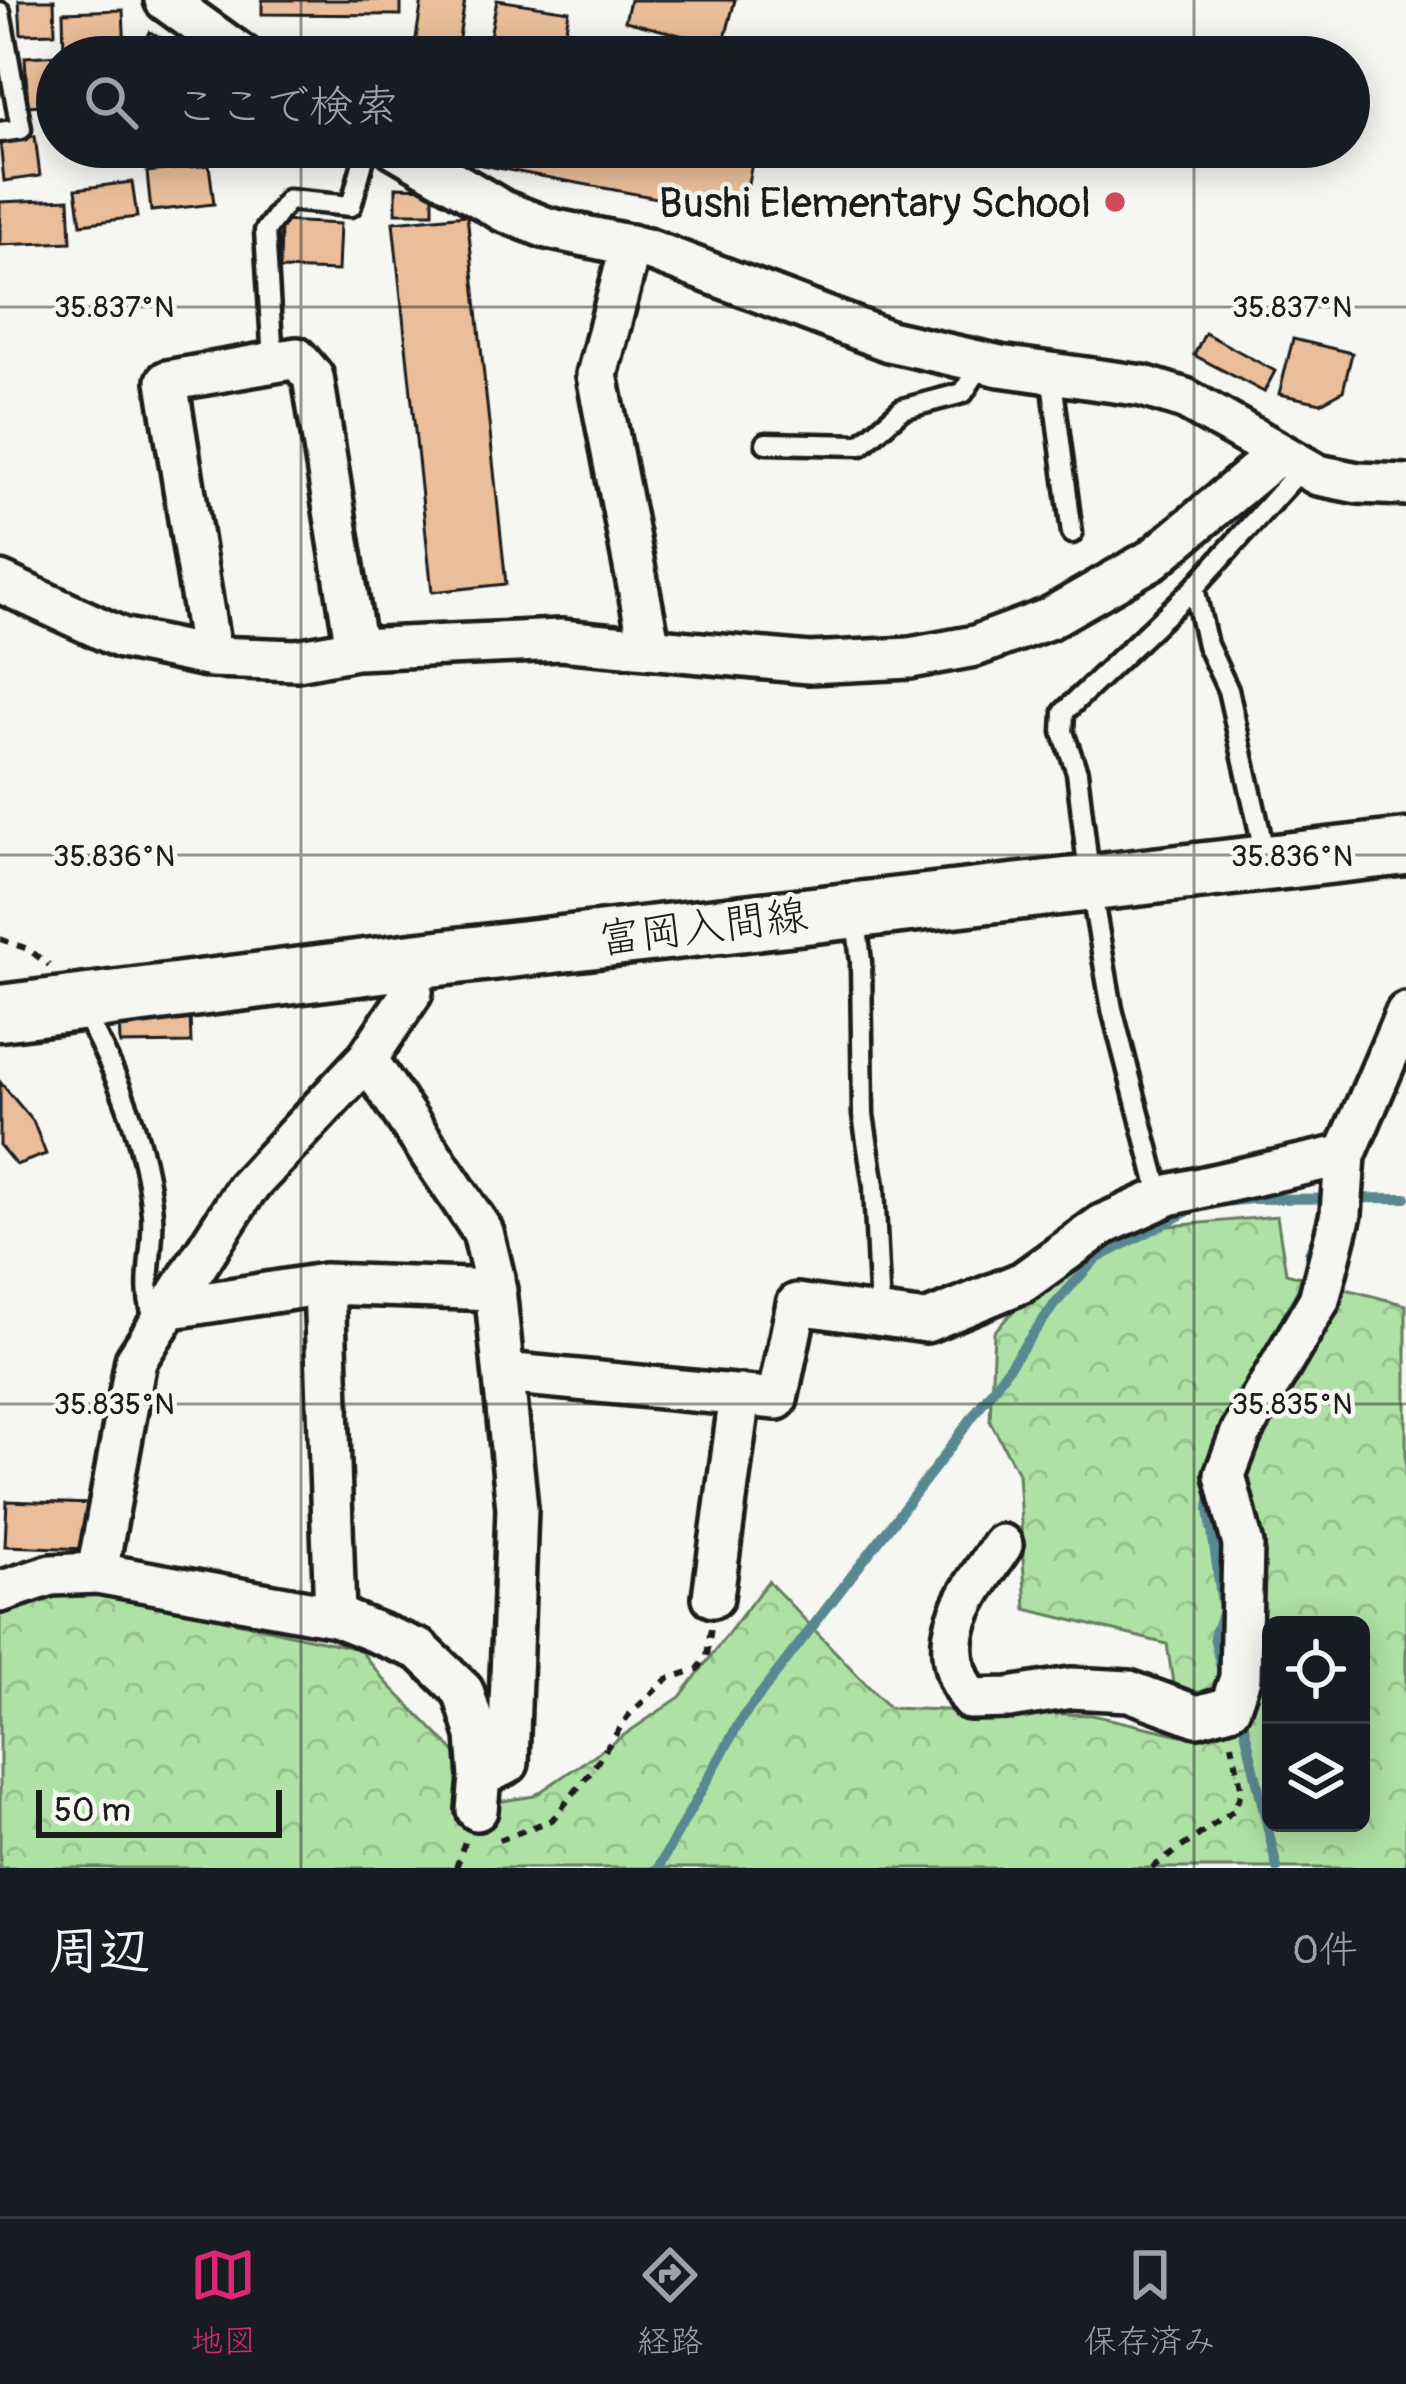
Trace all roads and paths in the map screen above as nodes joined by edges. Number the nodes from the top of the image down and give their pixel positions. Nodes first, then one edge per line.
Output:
1 (165, 0) edge
2 (0, 12) edge
3 (215, 36) edge
4 (0, 132) edge
5 (362, 168) edge
6 (429, 168) edge
7 (631, 245) junction
8 (273, 361) junction
9 (983, 362) junction
10 (1051, 373) junction
11 (766, 443) dead end
12 (1291, 461) junction
13 (1406, 485) edge
14 (1072, 533) dead end
15 (0, 582) edge
16 (1195, 588) junction
17 (650, 648) junction
18 (356, 649) junction
19 (211, 657) junction
20 (1406, 847) edge
21 (1266, 863) junction
22 (1090, 883) junction
23 (855, 908) junction
24 (412, 961) junction
25 (78, 1001) junction
26 (0, 1012) edge
27 (1406, 1013) edge
28 (367, 1059) junction
29 (1343, 1183) junction
30 (1162, 1198) junction
31 (324, 1284) junction
32 (496, 1290) junction
33 (880, 1314) junction
34 (165, 1316) junction
35 (504, 1373) junction
36 (740, 1395) junction
37 (1002, 1545) dead end
38 (98, 1573) junction
39 (0, 1592) edge
40 (713, 1597) joint
41 (335, 1616) junction
42 (1228, 1699) junction
43 (461, 1851) dead end
44 (1152, 1868) edge

1 - 3 street
2 - 4 lane
5 - 8 lane
6 - 7 street
7 - 9 street
7 - 17 street
8 - 18 street
8 - 19 street
9 - 10 street
9 - 11 lane
10 - 12 street
10 - 14 lane
12 - 13 street
12 - 16 lane
12 - 17 street
15 - 19 street
16 - 21 lane
16 - 22 lane
17 - 18 street
18 - 19 street
20 - 21 main road, 富岡入間線
21 - 22 main road, 富岡入間線
22 - 23 main road, 富岡入間線
22 - 30 lane
23 - 24 main road, 富岡入間線
23 - 33 lane
24 - 25 main road, 富岡入間線
24 - 28 street
25 - 26 main road, 富岡入間線
25 - 34 lane
27 - 29 street
28 - 32 street
28 - 34 street
29 - 30 street
29 - 42 street
30 - 33 street
31 - 32 street
31 - 34 street
31 - 41 street
32 - 35 street
33 - 36 street
34 - 38 street
35 - 36 street
35 - 41 street
36 - 40 street
37 - 42 street
38 - 39 street
38 - 41 street
40 - 43 path
42 - 44 path

